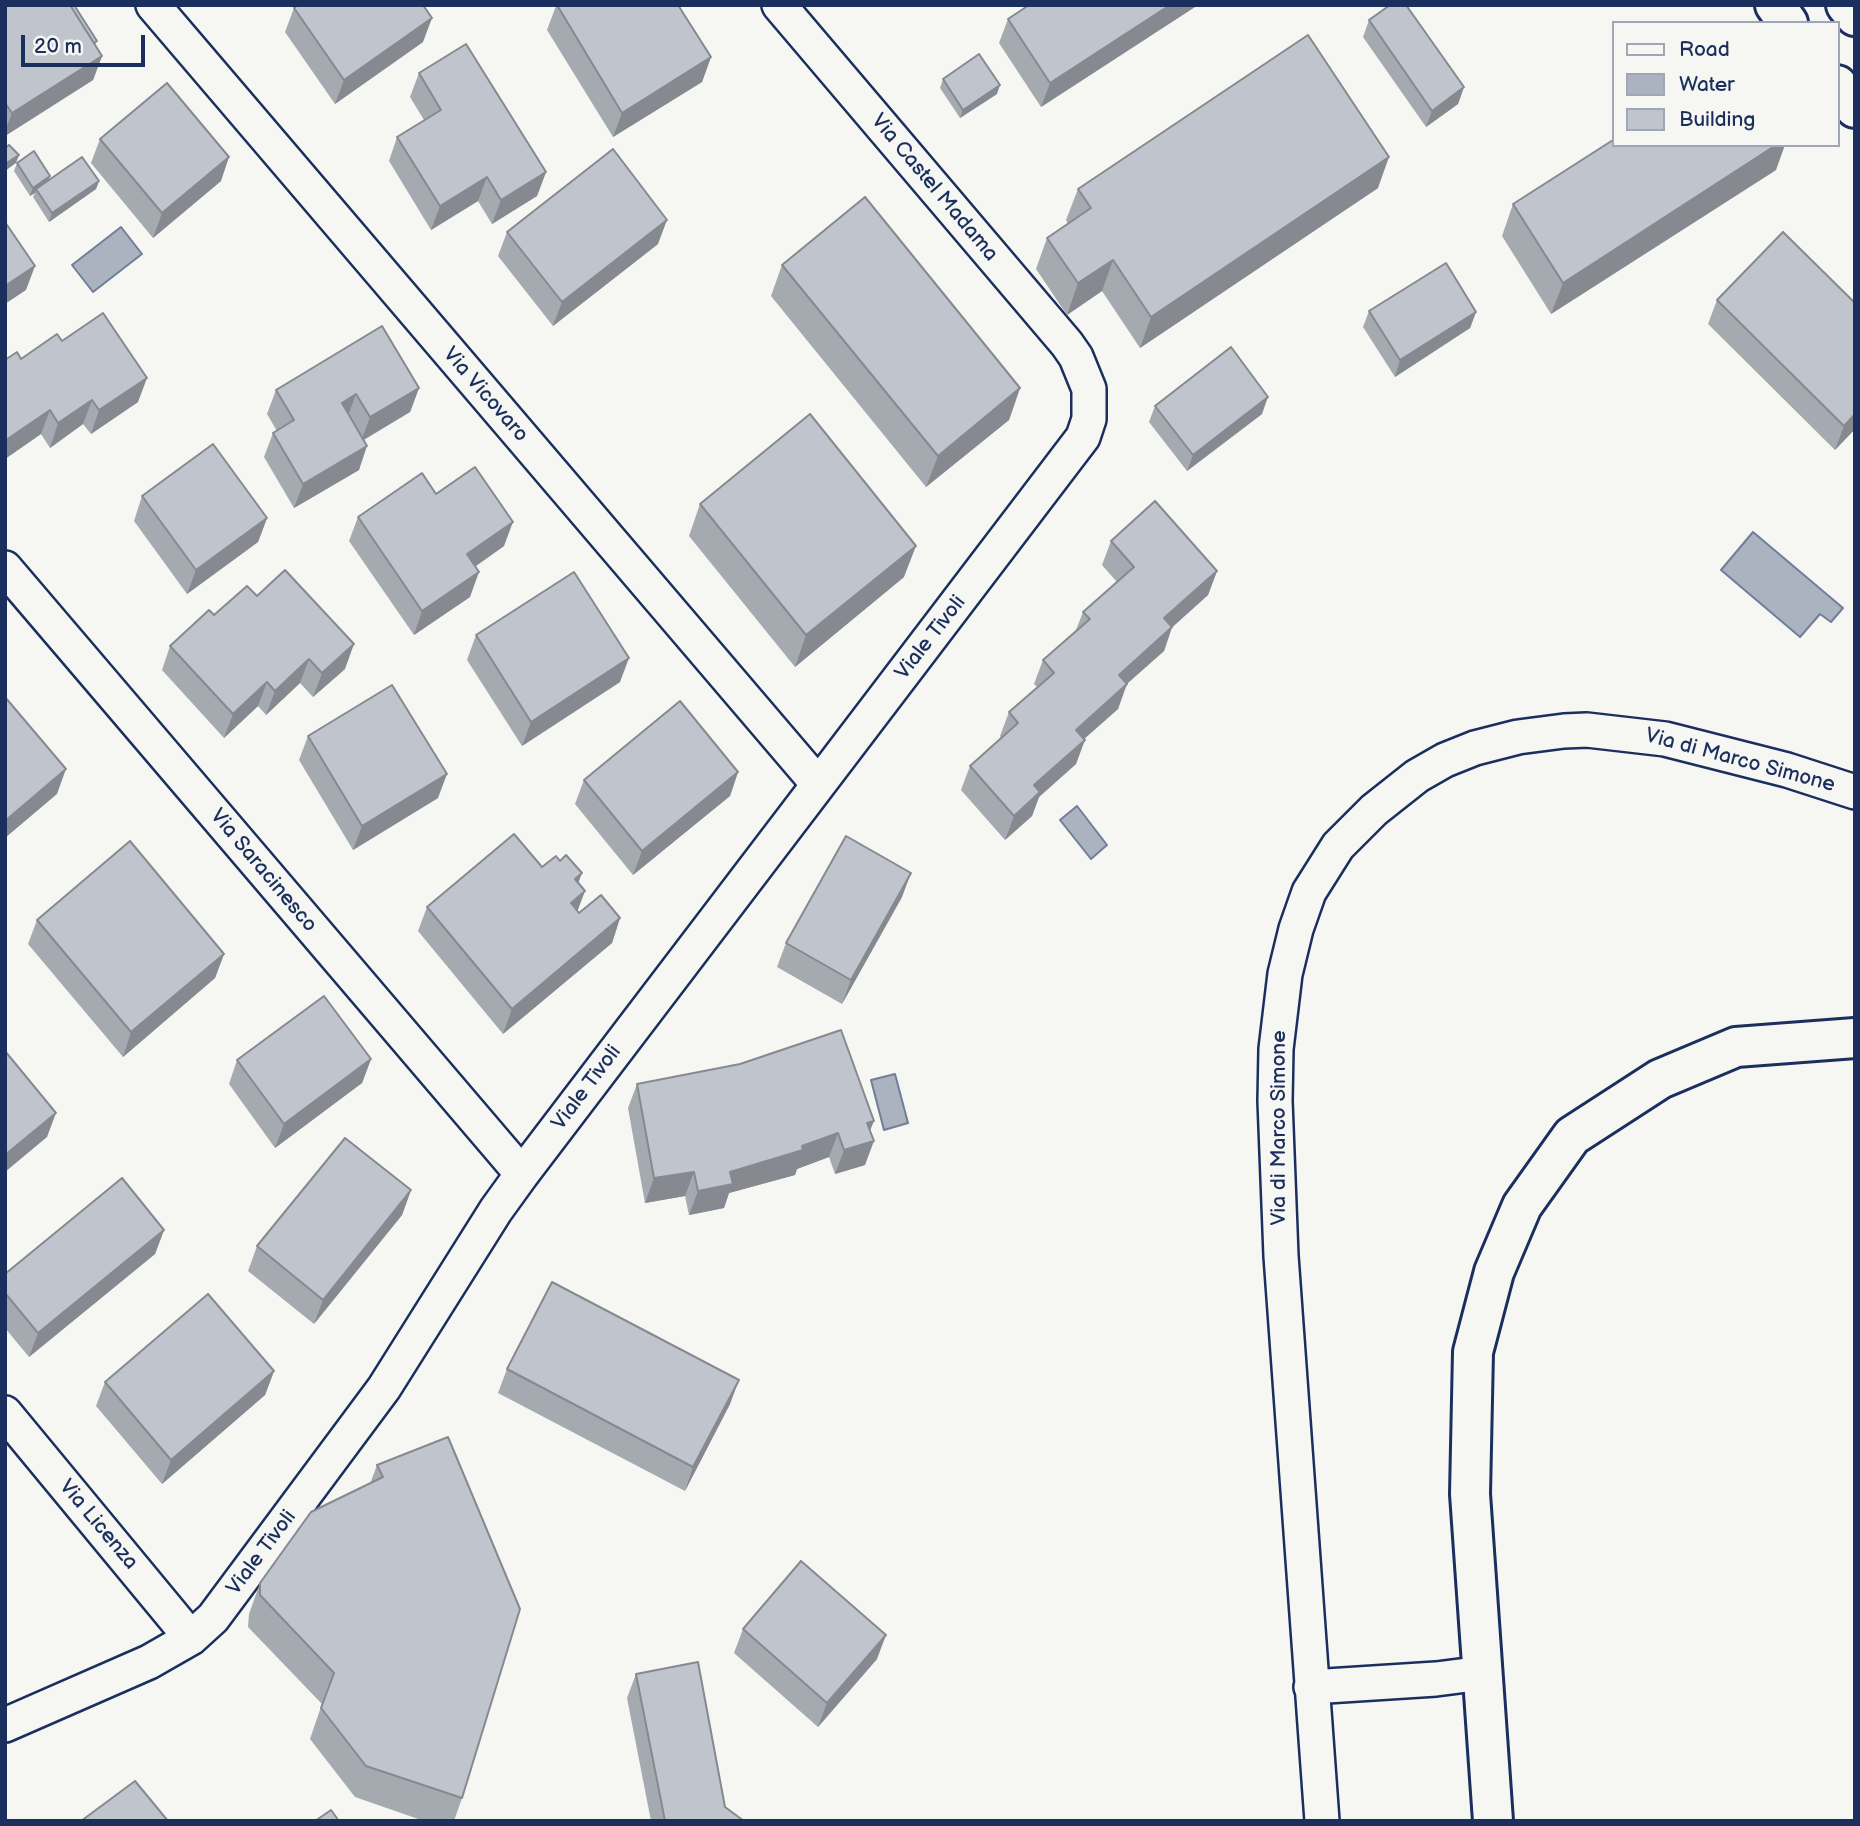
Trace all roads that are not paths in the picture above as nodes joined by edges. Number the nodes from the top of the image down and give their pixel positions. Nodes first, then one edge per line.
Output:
1 (153, 5) edge
2 (779, 5) edge
3 (1775, 5) edge
4 (1846, 5) edge
5 (1855, 16) edge
6 (1787, 21) edge
7 (1839, 88) edge
8 (1855, 108) edge
9 (1084, 374) joint
10 (5, 568) edge
11 (818, 784) junction
12 (1855, 792) edge
13 (1855, 1038) edge
14 (522, 1174) junction
15 (5, 1413) edge
16 (191, 1638) junction
17 (1483, 1673) junction
18 (1311, 1687) junction
19 (5, 1726) edge
20 (1322, 1821) edge
21 (1493, 1821) edge

1 - 11 street, Via Vicovaro
2 - 9 street, Via Castel Madama
3 - 6 street
4 - 5 street
7 - 8 street
9 - 11 street, Viale Tivoli
10 - 14 street, Via Saracinesco
11 - 14 street, Viale Tivoli
12 - 18 street, Via di Marco Simone
13 - 17 street
14 - 16 street, Viale Tivoli
15 - 16 street, Via Licenza
16 - 19 street, Viale Tivoli
17 - 18 street
17 - 21 street
18 - 20 street, Via di Marco Simone

